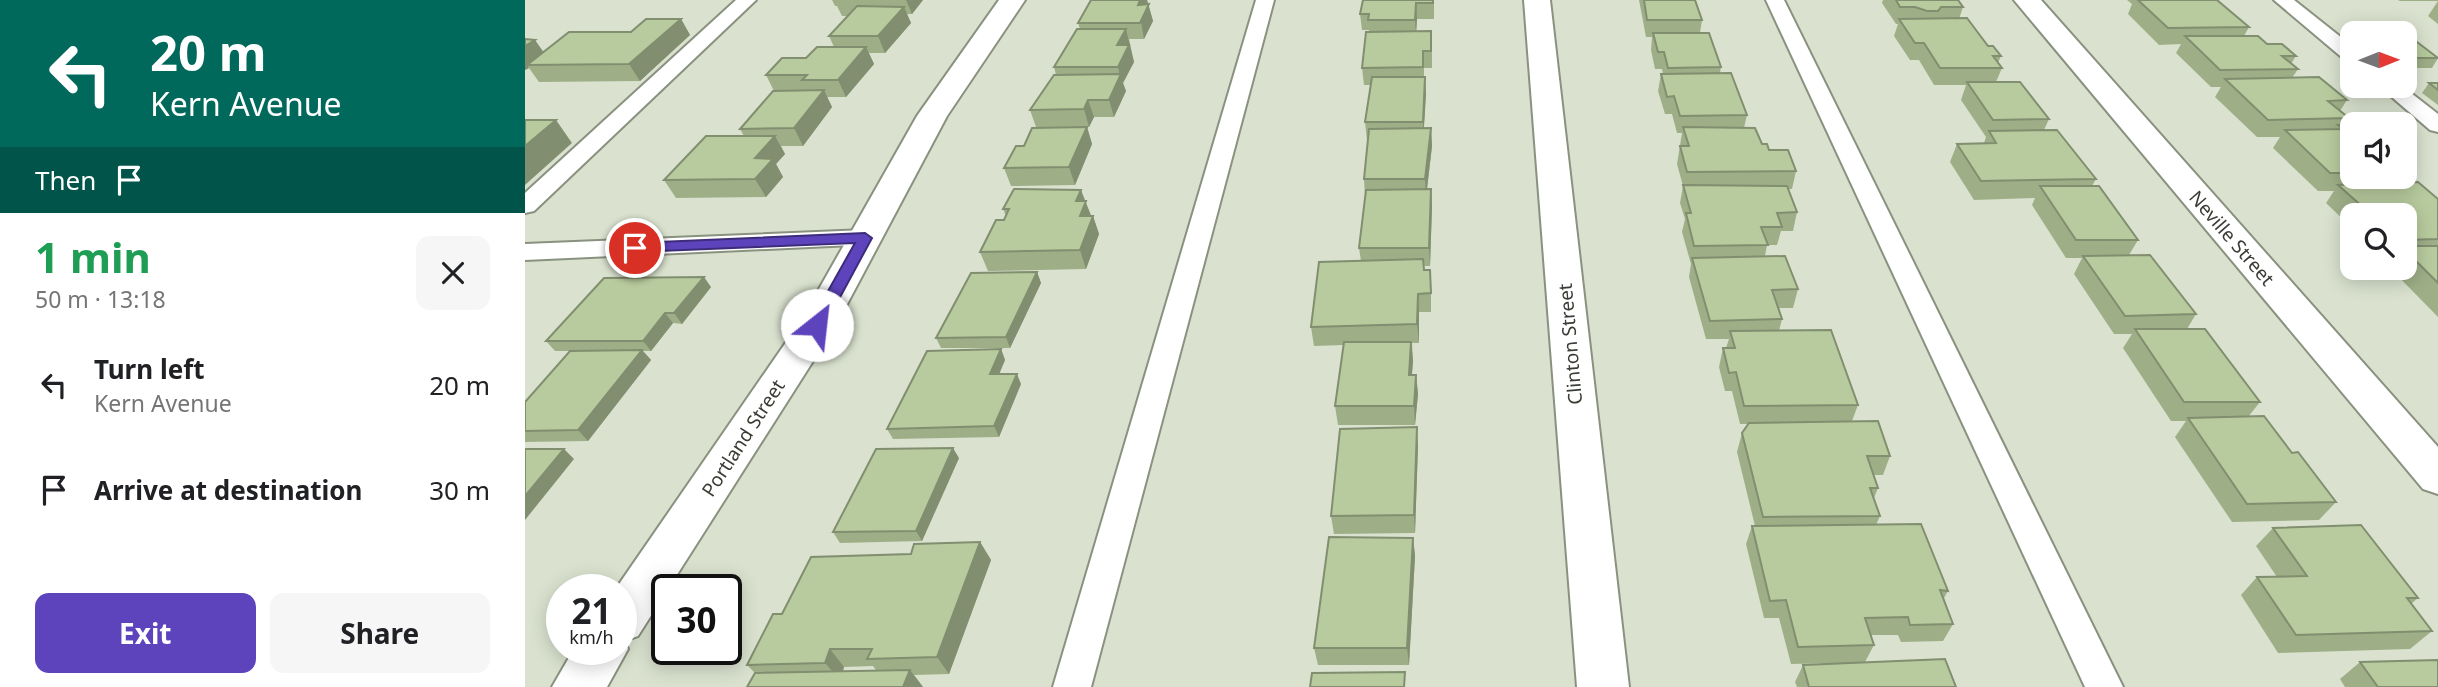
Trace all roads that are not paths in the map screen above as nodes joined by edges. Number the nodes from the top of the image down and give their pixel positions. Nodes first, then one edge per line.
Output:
1 (747, 0) edge
2 (1011, 0) edge
3 (1265, 0) edge
4 (1537, 0) edge
5 (1775, 0) edge
6 (2027, 0) edge
7 (2283, 0) edge
8 (2340, 46) edge
9 (2404, 98) edge
10 (2438, 125) edge
11 (525, 206) edge
12 (865, 238) junction
13 (525, 252) edge
14 (2438, 477) edge
15 (637, 597) edge
16 (592, 665) edge
17 (578, 687) edge
18 (1072, 687) edge
19 (1602, 687) edge
20 (2105, 687) edge

1 - 11 lane
2 - 12 street, Portland Street
3 - 18 lane
4 - 19 street, Clinton Street
5 - 20 lane
6 - 14 street, Neville Street
7 - 8 lane
9 - 10 lane
12 - 13 lane
12 - 15 street, Portland Street
16 - 17 street

